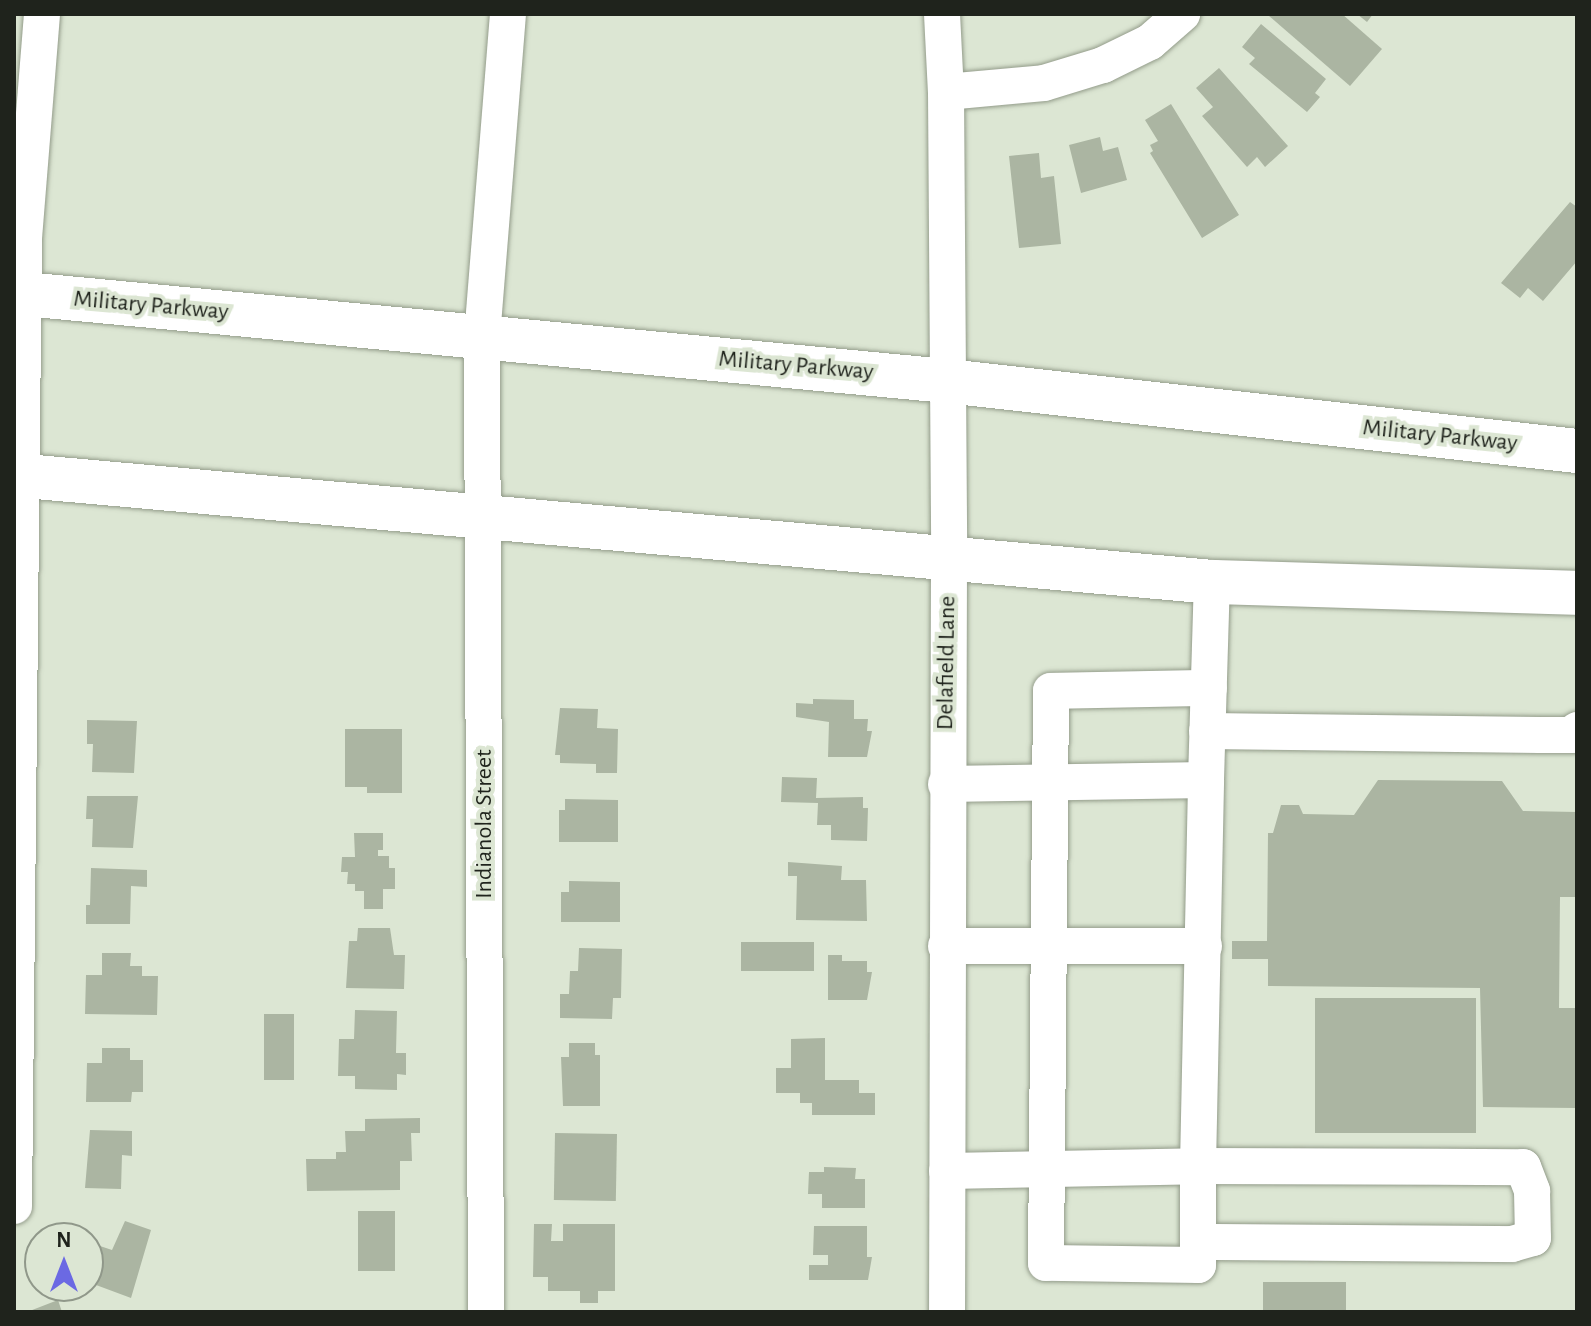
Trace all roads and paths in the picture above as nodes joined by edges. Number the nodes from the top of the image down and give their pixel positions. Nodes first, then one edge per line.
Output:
1 (42, 14) edge
2 (508, 14) edge
3 (942, 14) edge
4 (1182, 14) edge
5 (946, 92) junction
6 (19, 293) edge
7 (482, 337) junction
8 (947, 381) junction
9 (1577, 451) edge
10 (17, 476) edge
11 (484, 518) junction
12 (949, 560) junction
13 (1212, 582) junction
14 (1577, 593) edge
15 (1209, 688) junction
16 (1577, 730) edge
17 (1207, 731) junction
18 (1206, 780) junction
19 (1049, 783) junction
20 (946, 784) junction
21 (1050, 945) junction
22 (946, 946) junction
23 (1204, 946) junction
24 (16, 948) edge
25 (1198, 1166) junction
26 (947, 1171) junction
27 (1046, 1171) junction
28 (14, 1206) edge
29 (1198, 1242) junction
30 (486, 1312) edge
31 (947, 1312) edge

1 - 6 street
2 - 7 street, Indianola Street
3 - 5 street, Delafield Lane
4 - 5 street
5 - 8 street, Delafield Lane
6 - 7 main road, Military Parkway
6 - 10 street
7 - 8 main road, Military Parkway
7 - 11 street, Indianola Street
8 - 9 main road, Military Parkway
8 - 12 street, Delafield Lane
10 - 11 main road
10 - 24 street
11 - 12 main road
11 - 30 street, Indianola Street
12 - 13 main road
12 - 20 street, Delafield Lane
13 - 14 main road
13 - 15 street
15 - 17 street
15 - 19 street
16 - 17 street
17 - 18 street
18 - 19 street
18 - 23 street
19 - 20 street
19 - 21 street
20 - 22 street, Delafield Lane
21 - 22 street
21 - 23 street
21 - 27 street
22 - 26 street, Delafield Lane
23 - 25 street
24 - 28 street
25 - 27 street
25 - 29 street
25 - 29 street
26 - 27 street
26 - 31 street, Delafield Lane
27 - 29 street

